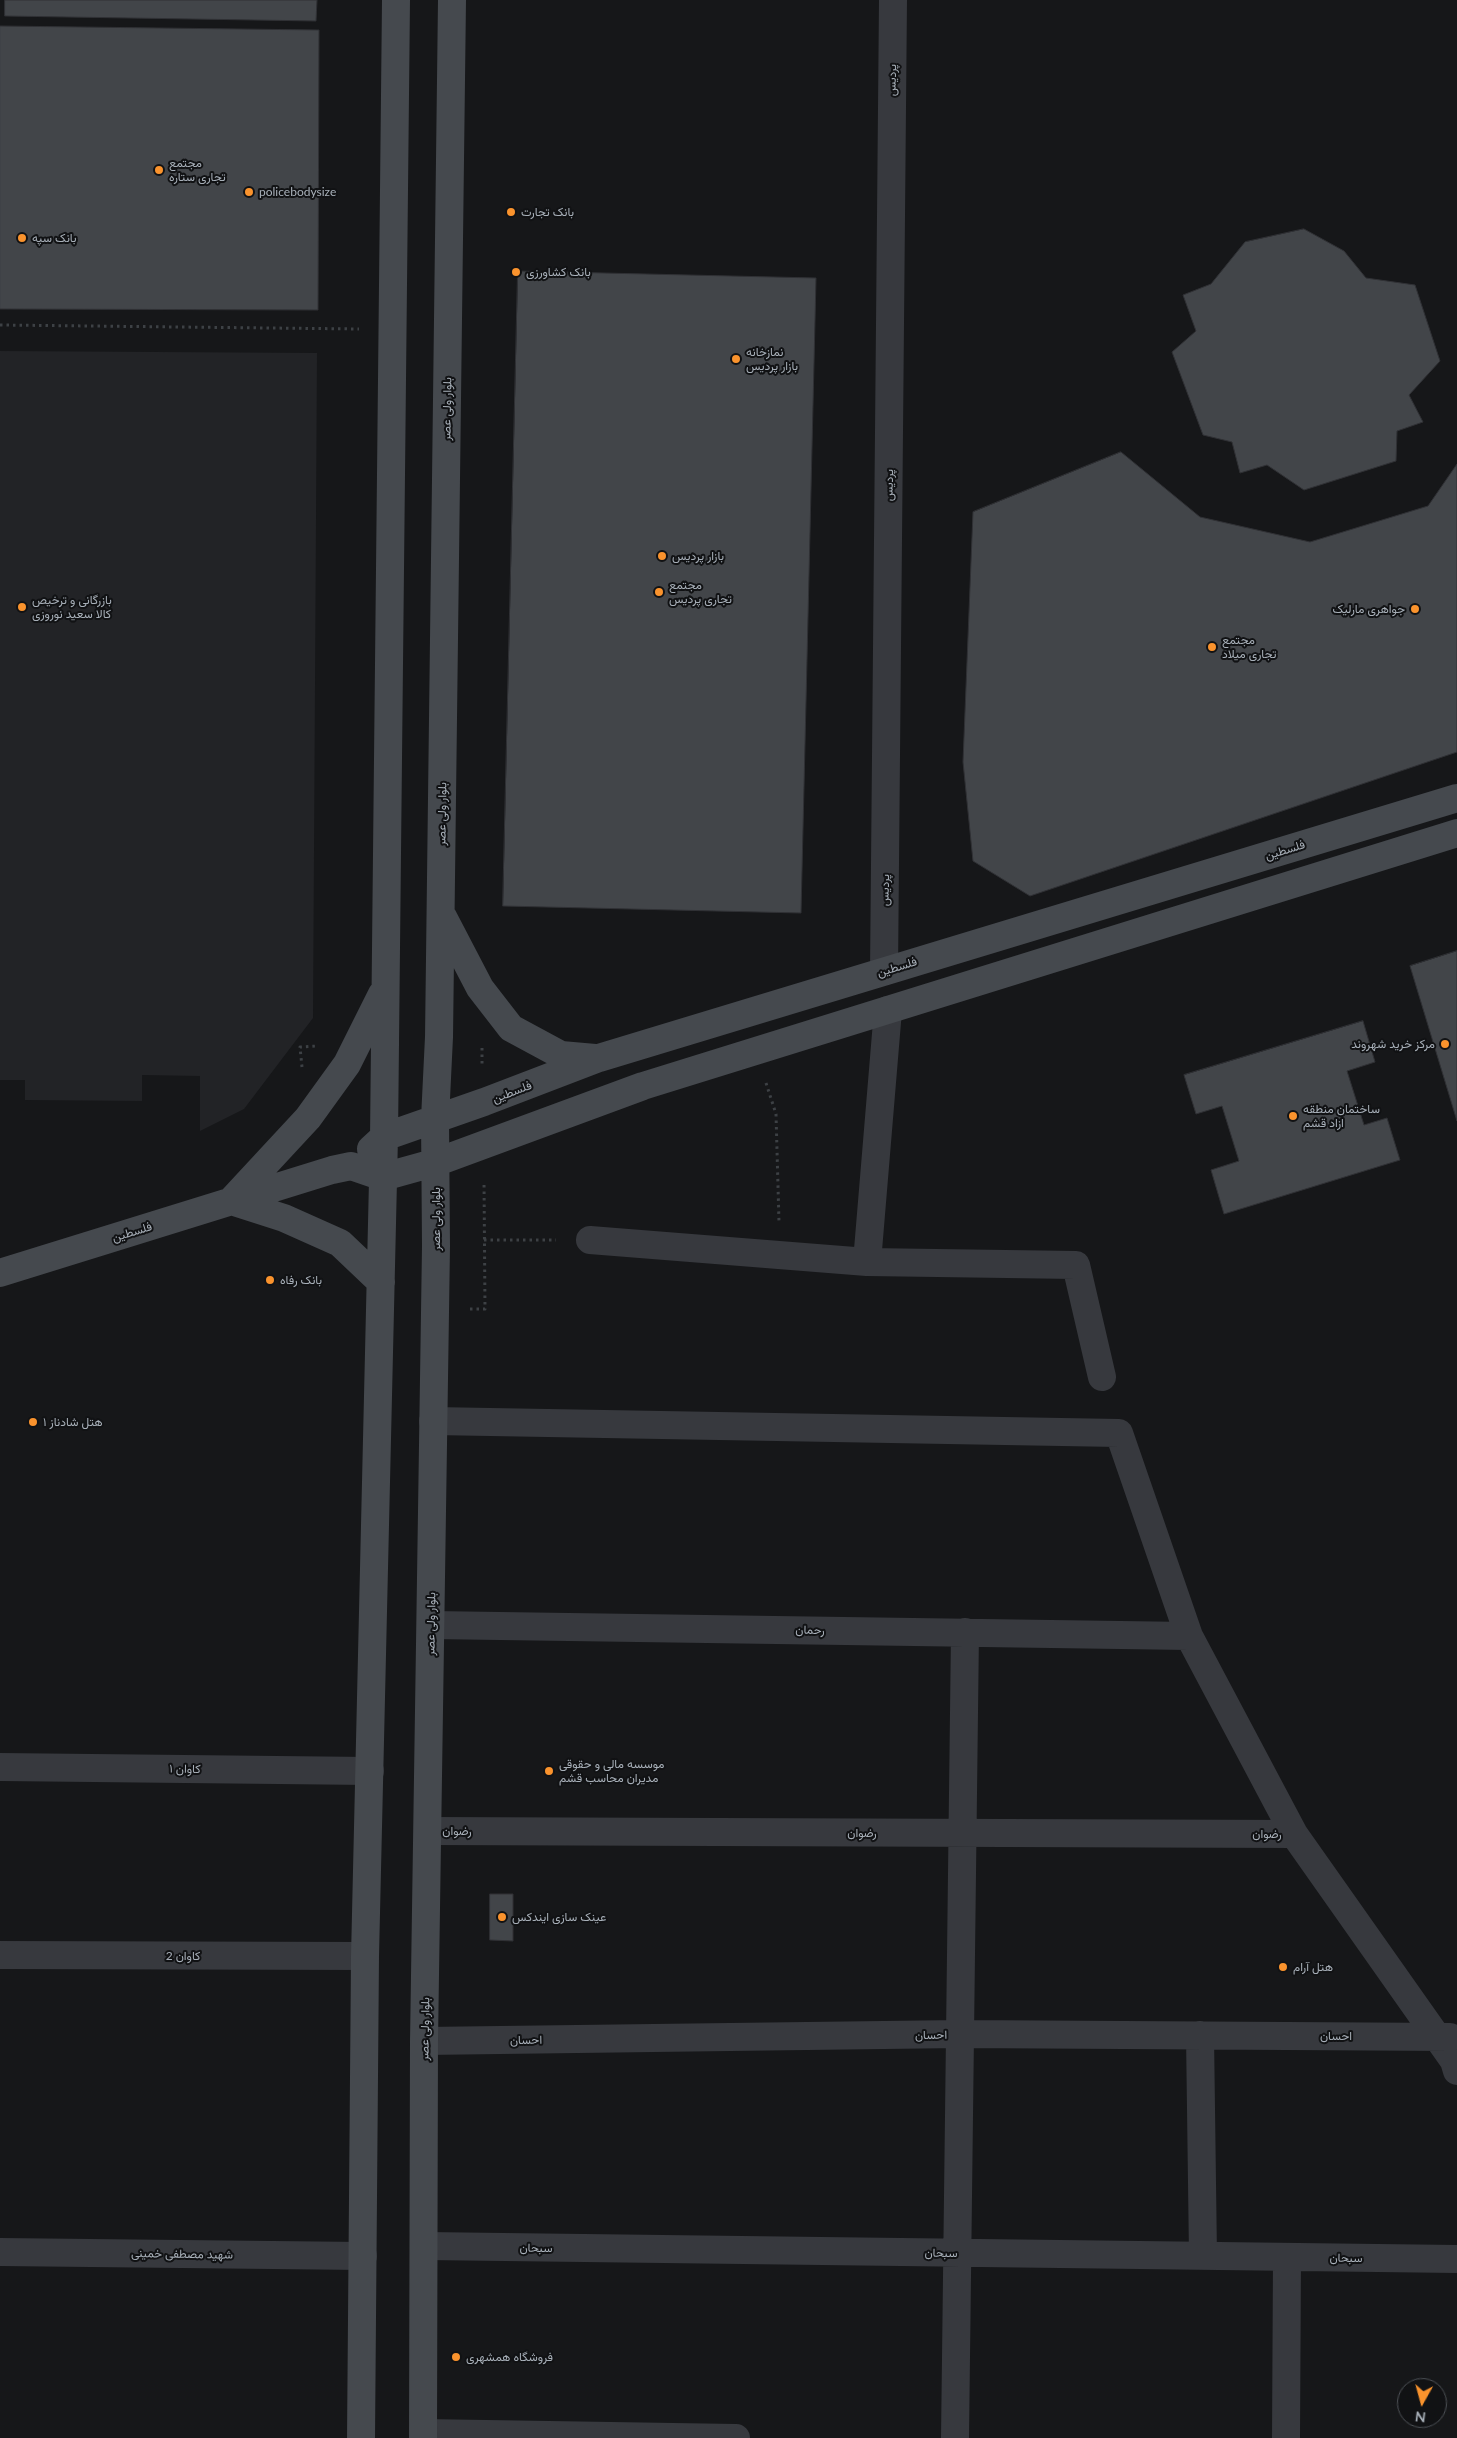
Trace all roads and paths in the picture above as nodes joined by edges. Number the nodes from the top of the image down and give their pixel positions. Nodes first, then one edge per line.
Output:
1 (396, 0) edge
2 (452, 0) edge
3 (893, 0) edge
4 (0, 325) edge
5 (392, 329) junction
6 (1457, 798) edge
7 (1457, 833) edge
8 (441, 914) junction
9 (884, 971) junction
10 (385, 989) junction
11 (888, 1010) junction
12 (756, 1051) junction
13 (599, 1058) junction
14 (434, 1118) junction
15 (384, 1137) junction
16 (437, 1162) junction
17 (351, 1166) junction
18 (383, 1177) junction
19 (231, 1201) junction
20 (484, 1240) dead end
21 (590, 1240) joint
22 (780, 1255) junction
23 (867, 1262) junction
24 (0, 1273) edge
25 (381, 1282) junction
26 (1102, 1377) dead end
27 (433, 1421) junction
28 (431, 1625) junction
29 (965, 1632) junction
30 (1189, 1636) junction
31 (0, 1767) edge
32 (370, 1771) junction
33 (429, 1831) junction
34 (963, 1833) junction
35 (1294, 1834) junction
36 (0, 1955) edge
37 (366, 1956) junction
38 (960, 2034) junction
39 (1200, 2035) junction
40 (1447, 2036) edge
41 (424, 2041) junction
42 (1457, 2071) edge
43 (425, 2246) junction
44 (0, 2252) edge
45 (957, 2253) junction
46 (363, 2256) junction
47 (1203, 2256) junction
48 (1287, 2257) junction
49 (1457, 2259) edge
50 (424, 2435) edge
51 (361, 2438) edge
52 (736, 2438) edge
53 (955, 2438) edge
54 (1286, 2438) edge

1 - 5 main road
2 - 8 main road, بلوار ولی عصر
3 - 9 street, پردیس
4 - 5 path
5 - 10 main road
6 - 9 main road, فلسطین
7 - 11 main road
8 - 13 main road
8 - 14 main road, بلوار ولی عصر
9 - 13 main road, فلسطین
10 - 15 main road
10 - 19 main road
11 - 12 main road
11 - 23 street
12 - 16 main road
12 - 22 path
13 - 14 main road, فلسطین
14 - 15 main road, فلسطین
14 - 16 main road, بلوار ولی عصر
15 - 17 main road, فلسطین
15 - 18 main road
16 - 18 main road
16 - 27 main road, بلوار ولی عصر
17 - 18 main road
17 - 19 main road, فلسطین
18 - 25 main road
19 - 24 main road, فلسطین
19 - 25 main road
20 - 21 path
21 - 22 street
22 - 23 street
23 - 26 street
25 - 32 main road
27 - 28 main road, بلوار ولی عصر
27 - 30 street
28 - 29 street, رحمان
28 - 33 main road, بلوار ولی عصر
29 - 30 street, رحمان
29 - 34 street
30 - 35 street
31 - 32 street, کاوان ۱
32 - 37 main road
33 - 34 street, رضوان
33 - 41 main road, بلوار ولی عصر
34 - 35 street, رضوان
34 - 38 street
35 - 40 street
36 - 37 street, کاوان 2
37 - 46 main road
38 - 39 street, احسان
38 - 41 street, احسان
38 - 45 street
39 - 40 street, احسان
39 - 47 street
40 - 42 street
41 - 43 main road, بلوار ولی عصر
43 - 45 street, سبحان
43 - 50 main road, بلوار ولی عصر
44 - 46 street, شهید مصطفی خمینی
45 - 47 street, سبحان
45 - 53 street
46 - 51 main road
47 - 48 street, سبحان
48 - 49 street, سبحان
48 - 54 street
50 - 52 street

